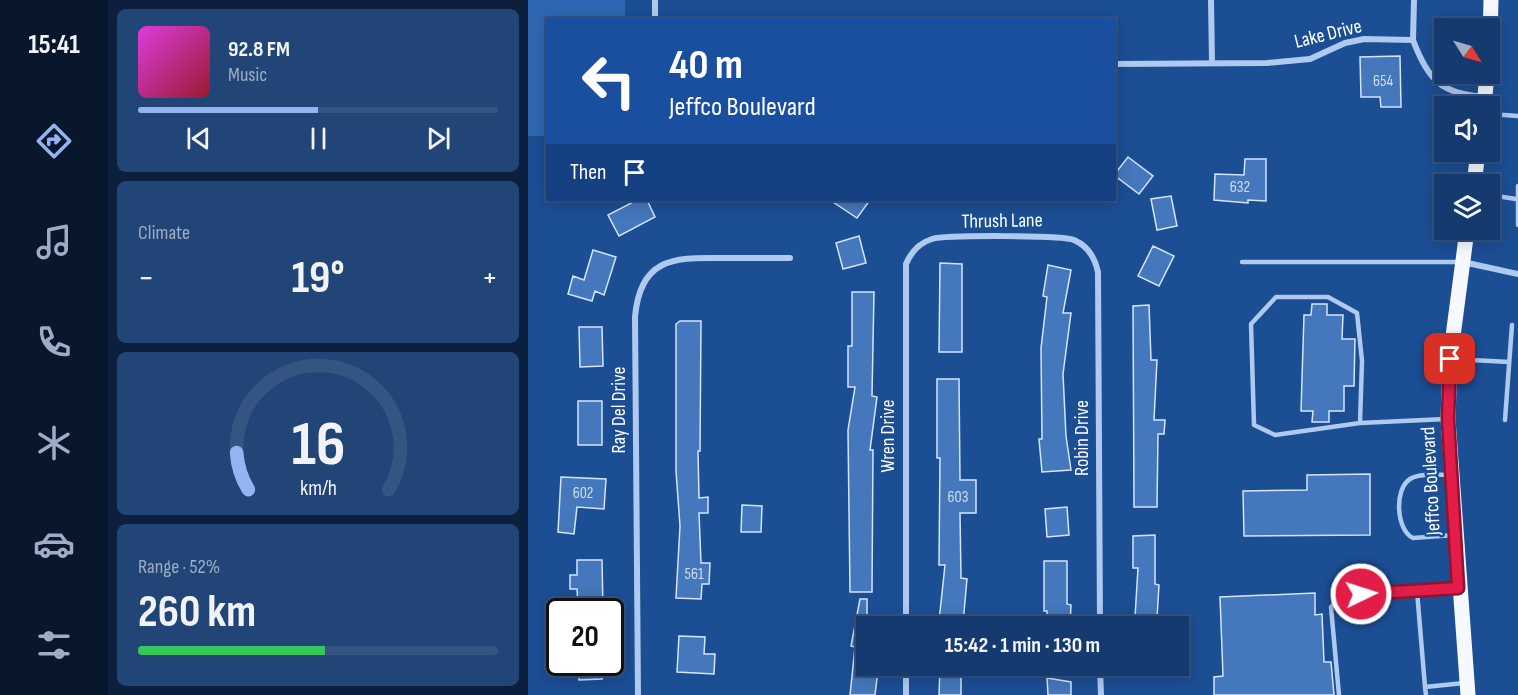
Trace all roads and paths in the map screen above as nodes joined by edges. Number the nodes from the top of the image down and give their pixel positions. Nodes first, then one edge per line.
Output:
1 (655, 0) edge
2 (1211, 0) edge
3 (1414, 0) edge
4 (1491, 0) edge
5 (655, 18) edge
6 (1491, 18) edge
7 (1413, 40) junction
8 (1212, 62) junction
9 (1116, 64) edge
10 (1464, 96) edge
11 (1500, 115) edge
12 (1518, 116) edge
13 (1518, 186) edge
14 (1500, 197) edge
15 (1516, 199) junction
16 (1518, 225) edge
17 (1465, 240) edge
18 (915, 249) joint
19 (1089, 251) joint
20 (790, 258) dead end
21 (1242, 262) dead end
22 (1462, 262) junction
23 (1518, 274) edge
24 (1512, 325) dead end
25 (1450, 359) junction
26 (1509, 362) junction
27 (1448, 419) junction
28 (1505, 420) dead end
29 (1360, 423) junction
30 (1451, 475) junction
31 (1455, 535) junction
32 (1458, 588) junction
33 (1417, 591) junction
34 (906, 616) edge
35 (1100, 616) edge
36 (906, 676) edge
37 (1100, 676) edge
38 (1425, 687) junction
39 (1467, 689) edge
40 (638, 695) edge
41 (906, 695) edge
42 (1101, 695) edge
43 (1339, 695) edge
44 (1426, 695) edge

1 - 5 street
2 - 8 street
3 - 7 street
4 - 6 main road
7 - 8 street, Lake Drive
7 - 10 street
8 - 9 street, Lake Drive
11 - 12 lane
13 - 15 lane
14 - 15 lane
15 - 16 lane
17 - 22 main road, Jeffco Boulevard
18 - 19 street, Thrush Lane
18 - 34 street, Wren Drive
19 - 35 street, Robin Drive
20 - 40 street, Ray Del Drive
21 - 22 lane
22 - 23 street
22 - 25 main road, Jeffco Boulevard
24 - 26 lane
25 - 26 lane
25 - 27 main road, Jeffco Boulevard
26 - 28 lane
27 - 29 lane
27 - 30 main road, Jeffco Boulevard
29 - 29 lane
30 - 31 main road, Jeffco Boulevard
30 - 31 lane
31 - 32 main road, Jeffco Boulevard
32 - 33 lane
32 - 39 main road, Jeffco Boulevard
33 - 38 lane
33 - 43 lane
36 - 41 street
37 - 42 street
38 - 39 lane
38 - 44 lane

